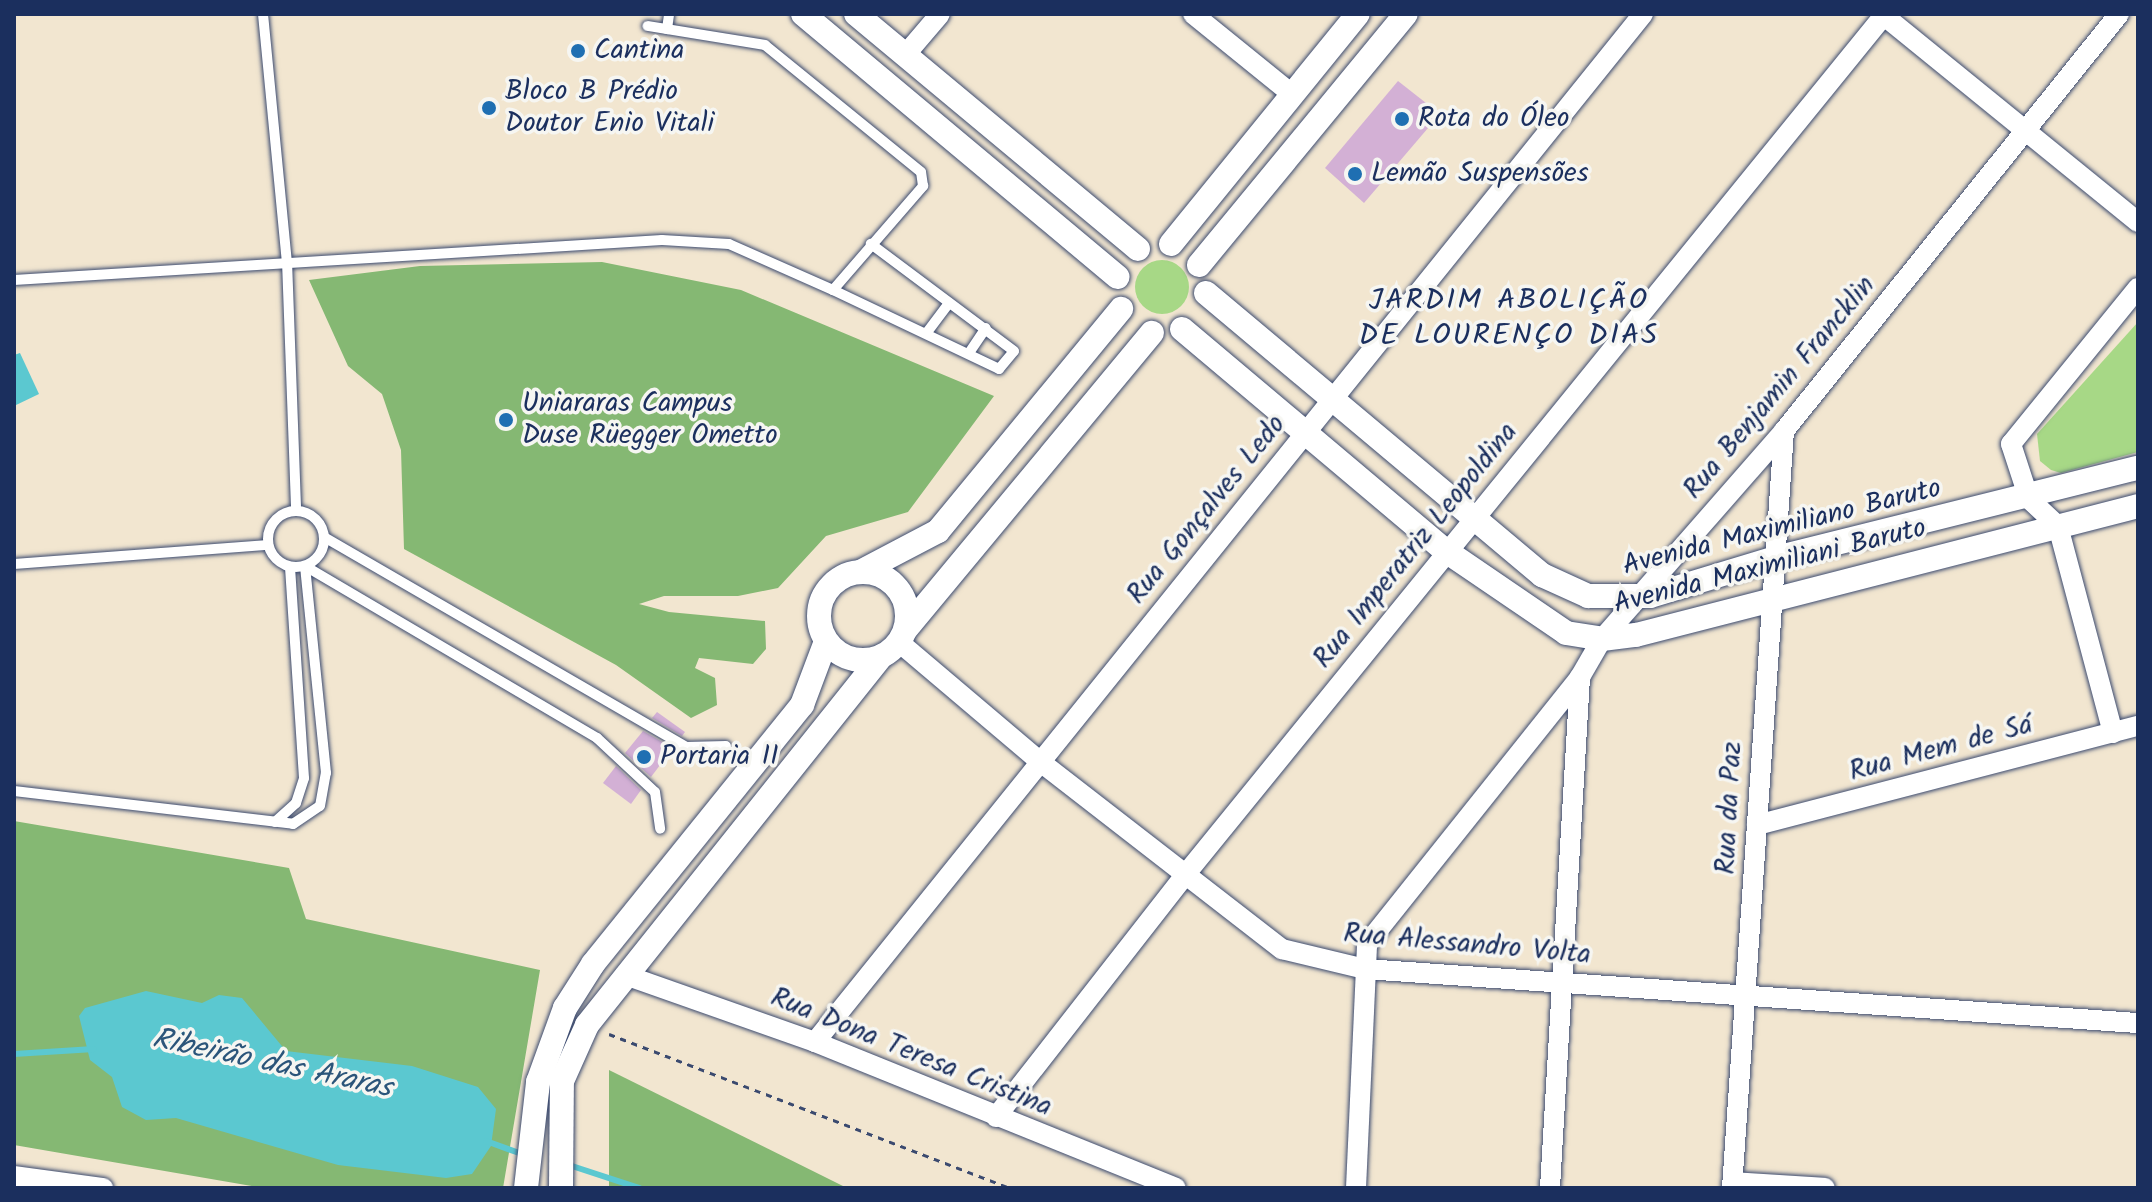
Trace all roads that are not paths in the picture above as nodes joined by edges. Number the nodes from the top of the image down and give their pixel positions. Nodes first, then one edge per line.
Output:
1 (263, 14) edge
2 (669, 14) edge
3 (803, 14) edge
4 (856, 14) edge
5 (940, 14) edge
6 (1193, 14) edge
7 (1358, 14) edge
8 (1406, 14) edge
9 (1643, 14) edge
10 (1884, 14) edge
11 (2119, 14) edge
12 (648, 26) dead end
13 (667, 29) junction
14 (906, 54) junction
15 (1293, 95) junction
16 (2027, 129) junction
17 (2138, 222) edge
18 (871, 244) junction
19 (1171, 244) junction
20 (1138, 249) junction
21 (287, 261) junction
22 (1199, 265) junction
23 (1117, 277) junction
24 (14, 280) edge
25 (2138, 288) edge
26 (833, 290) junction
27 (1206, 293) junction
28 (949, 303) junction
29 (1121, 309) junction
30 (986, 328) junction
31 (1182, 329) junction
32 (928, 331) junction
33 (1152, 333) junction
34 (969, 353) junction
35 (1333, 402) junction
36 (1784, 431) junction
37 (1306, 433) junction
38 (2138, 468) edge
39 (2029, 499) junction
40 (2138, 506) edge
41 (296, 510) junction
42 (1475, 517) junction
43 (2058, 526) junction
44 (324, 537) junction
45 (268, 545) junction
46 (1446, 551) junction
47 (1776, 558) junction
48 (14, 564) edge
49 (305, 566) junction
50 (290, 567) junction
51 (860, 572) junction
52 (1640, 597) junction
53 (1771, 600) junction
54 (1602, 639) junction
55 (826, 641) junction
56 (896, 642) junction
57 (1580, 677) junction
58 (2138, 726) edge
59 (2113, 733) junction
60 (726, 746) dead end
61 (1038, 760) junction
62 (14, 791) edge
63 (275, 822) junction
64 (1757, 825) junction
65 (660, 829) dead end
66 (1185, 875) junction
67 (1365, 969) junction
68 (625, 975) junction
69 (1564, 985) junction
70 (1748, 992) junction
71 (2138, 1023) edge
72 (815, 1042) junction
73 (996, 1117) junction
74 (14, 1176) edge
75 (1732, 1185) edge
76 (103, 1188) edge
77 (526, 1188) edge
78 (561, 1188) edge
79 (1176, 1188) edge
80 (1356, 1188) edge
81 (1550, 1188) edge
82 (1825, 1188) edge

1 - 21 lane
2 - 13 lane
3 - 23 street
4 - 14 street
5 - 14 street
6 - 15 street
7 - 15 street
8 - 22 street
9 - 35 street, Rua Gonçalves Ledo
10 - 16 street
10 - 42 street, Rua Imperatriz Leopoldina
11 - 16 street, Rua Benjamin Francklin
12 - 13 lane
13 - 18 lane
14 - 20 street
15 - 19 street
16 - 17 street
16 - 36 street, Rua Benjamin Francklin
18 - 26 lane
18 - 28 lane
19 - 20 street
19 - 22 street
20 - 23 street
21 - 24 lane
21 - 26 lane
21 - 41 lane
22 - 27 street
23 - 29 street
25 - 39 street
26 - 32 lane
27 - 31 street
27 - 35 street, Avenida Maximiliano Baruto
28 - 30 lane
28 - 32 lane
29 - 33 street
29 - 51 street
30 - 34 lane
30 - 34 lane
31 - 33 street
31 - 37 street, Avenida Maximiliani Baruto
32 - 34 lane
33 - 56 street
35 - 37 street, Rua Gonçalves Ledo
35 - 42 street, Avenida Maximiliano Baruto
36 - 47 street, Rua da Paz
36 - 52 street, Rua Benjamin Francklin
37 - 46 street, Avenida Maximiliani Baruto
37 - 61 street, Rua Gonçalves Ledo
38 - 39 street, Avenida Maximiliano Baruto
39 - 43 street
39 - 47 street, Avenida Maximiliano Baruto
40 - 43 street, Avenida Maximiliani Baruto
41 - 44 lane
41 - 45 lane
42 - 46 street, Rua Imperatriz Leopoldina
42 - 52 street, Avenida Maximiliano Baruto
43 - 53 street, Avenida Maximiliani Baruto
43 - 59 street
44 - 49 lane
44 - 60 lane
45 - 48 lane
45 - 50 lane
46 - 54 street, Avenida Maximiliani Baruto
46 - 66 street, Rua Imperatriz Leopoldina
47 - 52 street, Avenida Maximiliano Baruto
47 - 53 street, Rua da Paz
49 - 50 lane
49 - 63 lane
49 - 65 lane
50 - 63 lane
51 - 55 street
51 - 56 street
52 - 54 street, Rua Benjamin Francklin
53 - 54 street, Avenida Maximiliani Baruto
53 - 64 street, Rua da Paz
54 - 57 street, Rua Benjamin Francklin
55 - 56 street
55 - 77 street
56 - 61 street, Rua Alessandro Volta
56 - 68 street
57 - 67 street, Rua Benjamin Francklin
57 - 69 street
58 - 59 street, Rua Mem de Sá
59 - 64 street, Rua Mem de Sá
61 - 66 street, Rua Alessandro Volta
61 - 72 street, Rua Gonçalves Ledo
62 - 63 lane
64 - 70 street, Rua da Paz
66 - 67 street, Rua Alessandro Volta
66 - 73 street, Rua Imperatriz Leopoldina
67 - 69 street, Rua Alessandro Volta
67 - 80 street, Rua Benjamin Francklin
68 - 72 street, Rua Dona Teresa Cristina
68 - 78 street
69 - 70 street, Rua Alessandro Volta
69 - 81 street
70 - 71 street, Rua Alessandro Volta
70 - 75 street, Rua da Paz
72 - 73 street, Rua Dona Teresa Cristina
73 - 79 street, Rua Dona Teresa Cristina
74 - 76 street
75 - 82 street

